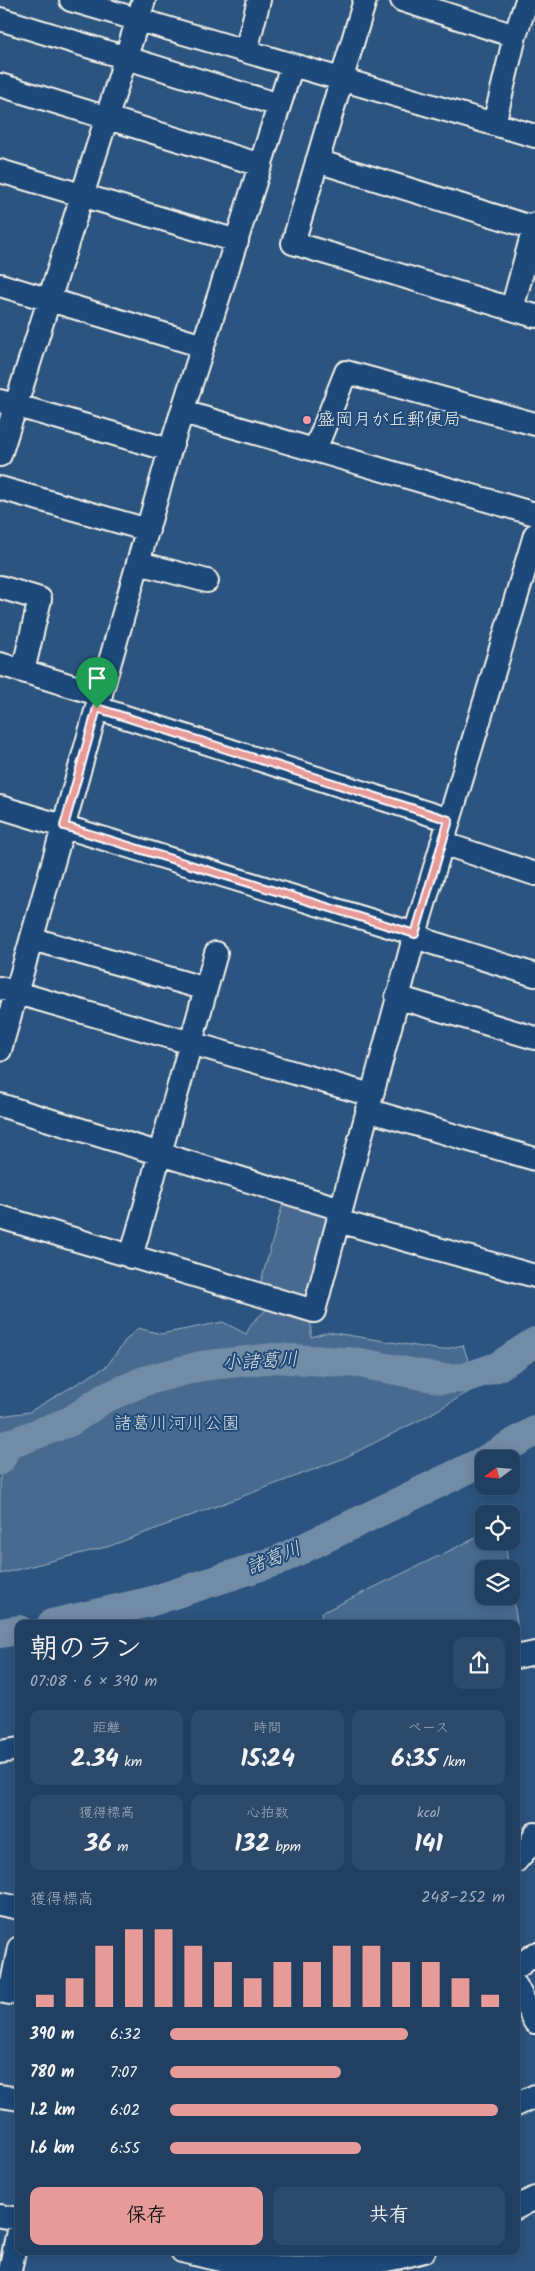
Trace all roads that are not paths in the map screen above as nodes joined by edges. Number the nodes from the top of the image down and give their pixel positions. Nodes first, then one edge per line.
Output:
1 (71, 0) edge
2 (259, 0) edge
3 (365, 0) edge
4 (402, 0) edge
5 (527, 0) edge
6 (142, 10) edge
7 (0, 19) edge
8 (515, 36) junction
9 (246, 51) junction
10 (127, 58) junction
11 (292, 65) junction
12 (341, 79) junction
13 (0, 85) edge
14 (279, 105) junction
15 (108, 118) junction
16 (494, 124) junction
17 (535, 136) edge
18 (317, 161) junction
19 (260, 165) junction
20 (0, 171) edge
21 (83, 195) junction
22 (534, 226) edge
23 (237, 241) junction
24 (0, 285) edge
25 (50, 300) junction
26 (512, 309) junction
27 (535, 316) edge
28 (203, 346) junction
29 (8, 403) edge
30 (183, 412) junction
31 (535, 424) edge
32 (170, 450) junction
33 (315, 450) junction
34 (0, 455) edge
35 (0, 488) edge
36 (535, 514) edge
37 (148, 530) junction
38 (535, 535) edge
39 (138, 563) junction
40 (207, 581) dead end
41 (0, 587) edge
42 (0, 664) edge
43 (23, 671) junction
44 (99, 702) junction
45 (0, 807) edge
46 (449, 820) junction
47 (64, 826) junction
48 (442, 843) junction
49 (535, 874) edge
50 (415, 934) junction
51 (33, 939) junction
52 (216, 953) dead end
53 (535, 975) edge
54 (206, 989) junction
55 (9, 990) edge
56 (398, 997) junction
57 (535, 1038) edge
58 (190, 1043) junction
59 (0, 1050) edge
60 (369, 1102) junction
61 (0, 1105) edge
62 (159, 1154) junction
63 (535, 1159) edge
64 (339, 1215) junction
65 (0, 1217) edge
66 (131, 1257) junction
67 (535, 1276) edge
68 (535, 1653) edge
69 (520, 1656) edge
70 (15, 1750) edge
71 (0, 1752) edge
72 (535, 1834) edge
73 (520, 1856) edge
74 (0, 1904) edge
75 (15, 1907) edge
76 (535, 1954) edge
77 (520, 1965) edge
78 (15, 1968) edge
79 (0, 1991) edge
80 (520, 1994) edge
81 (535, 2022) edge
82 (0, 2096) edge
83 (535, 2096) edge
84 (15, 2098) edge
85 (520, 2103) edge
86 (535, 2198) edge
87 (520, 2206) edge
88 (0, 2216) edge
89 (15, 2218) edge
90 (15, 2245) edge
91 (200, 2255) edge
92 (406, 2255) edge
93 (263, 2269) edge
94 (10, 2271) edge

1 - 6 street
2 - 9 street
3 - 12 street
4 - 8 street
5 - 8 street
6 - 9 street
6 - 10 street
7 - 10 street
8 - 16 street
9 - 11 street
10 - 14 street
10 - 15 street
11 - 12 street
11 - 14 street
12 - 16 street
12 - 18 street
13 - 15 street
14 - 19 street
15 - 19 street
15 - 21 street
16 - 17 street
18 - 22 street
18 - 26 street
19 - 23 street
20 - 21 street
21 - 23 street
21 - 25 street
22 - 26 street
23 - 28 street
24 - 25 street
25 - 28 street
25 - 29 street
26 - 27 street
28 - 30 street
29 - 32 street
29 - 34 street
30 - 32 street
30 - 33 street
31 - 33 street
32 - 37 street
33 - 36 street
35 - 37 street
37 - 39 street
38 - 46 street
39 - 40 street
39 - 44 street
41 - 43 street
42 - 43 street
43 - 44 street
44 - 46 street
44 - 47 street
45 - 47 street
46 - 48 street
47 - 50 street
47 - 51 street
48 - 49 street
48 - 50 street
50 - 53 street
50 - 56 street
51 - 54 street
51 - 55 street
52 - 54 street
54 - 58 street
55 - 58 street
55 - 59 street
56 - 57 street
56 - 60 street
58 - 60 street
58 - 62 street
60 - 63 street
60 - 64 street
61 - 62 street
62 - 64 street
62 - 66 street
64 - 66 street
64 - 67 street
65 - 66 street
68 - 69 street
70 - 71 street
72 - 73 street
74 - 75 street
76 - 77 street
78 - 79 street
80 - 81 street
82 - 84 street
83 - 85 street
86 - 87 street
88 - 89 street
90 - 94 street
91 - 93 street
92 - 93 street

